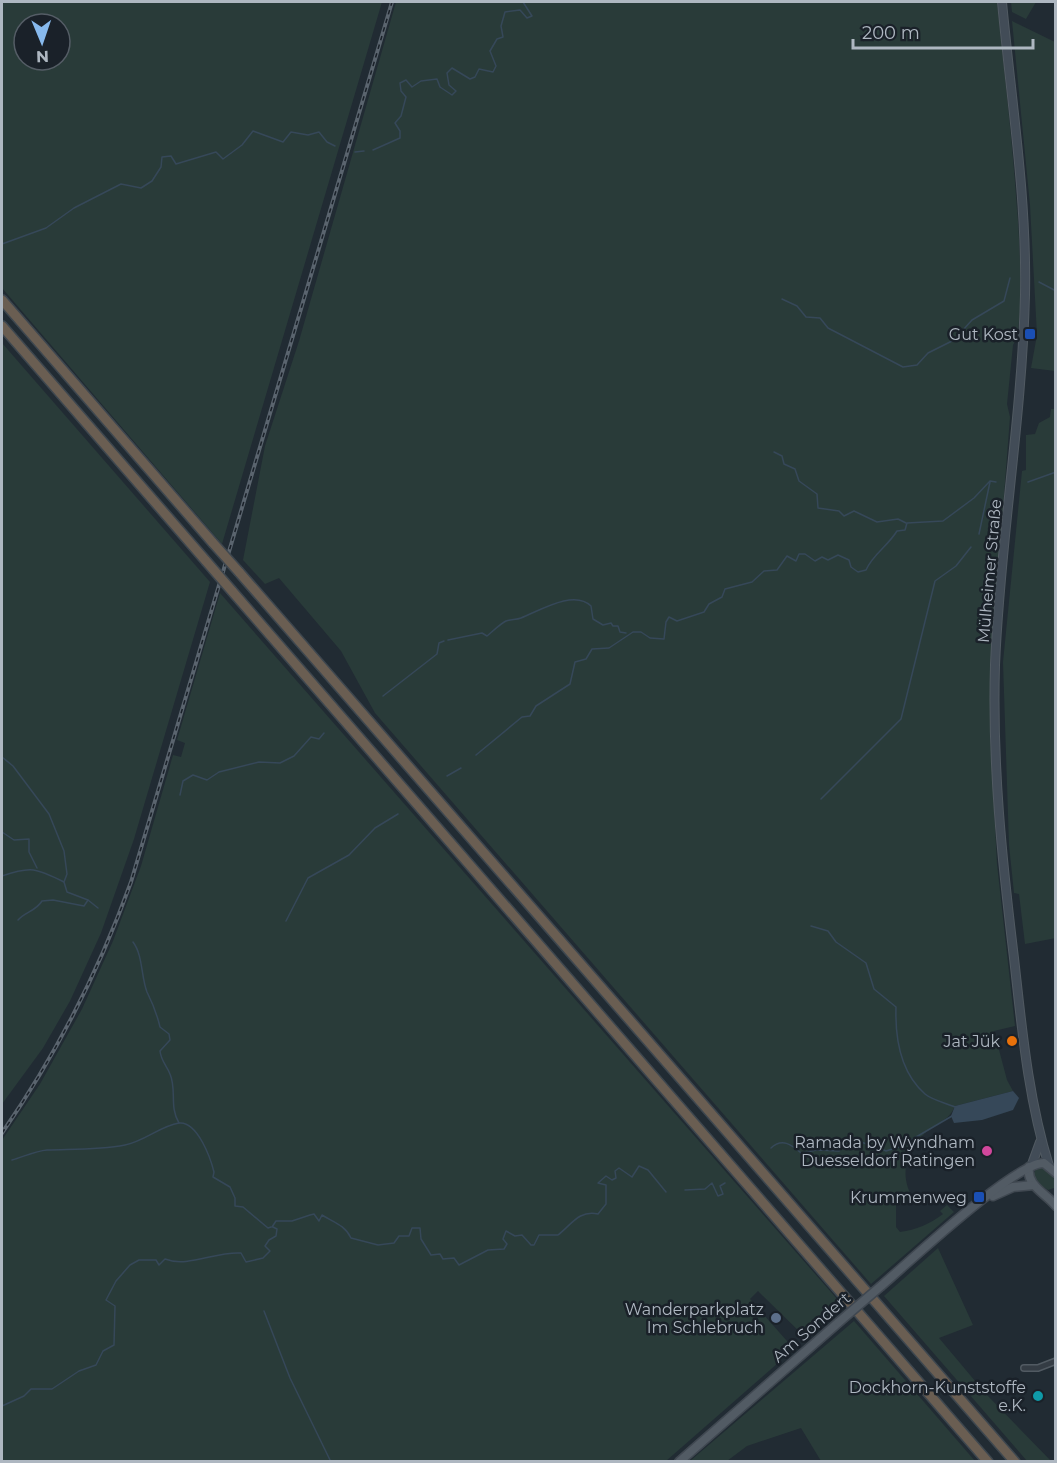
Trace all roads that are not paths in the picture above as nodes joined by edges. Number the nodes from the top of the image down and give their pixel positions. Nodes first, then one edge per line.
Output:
1 (1002, 2) edge
2 (2, 300) edge
3 (2, 326) edge
4 (1040, 1142) junction
5 (1030, 1166) junction
6 (1052, 1170) edge
7 (1034, 1185) junction
8 (1056, 1191) edge
9 (1044, 1193) junction
10 (1056, 1206) edge
11 (962, 1216) junction
12 (1056, 1361) edge
13 (1024, 1368) dead end
14 (679, 1461) edge
15 (988, 1461) edge
16 (1015, 1461) edge

1 - 4 main road, Mülheimer Straße
2 - 16 highway, bridge
3 - 15 highway, bridge
4 - 5 main road, Mülheimer Straße
4 - 6 main road, Mülheimer Straße
5 - 6 main road
5 - 7 main road
5 - 11 main road, Am Sondert
7 - 9 main road
7 - 11 main road, Am Sondert
8 - 9 main road
9 - 10 main road
11 - 14 main road, Am Sondert, bridge
12 - 13 street

